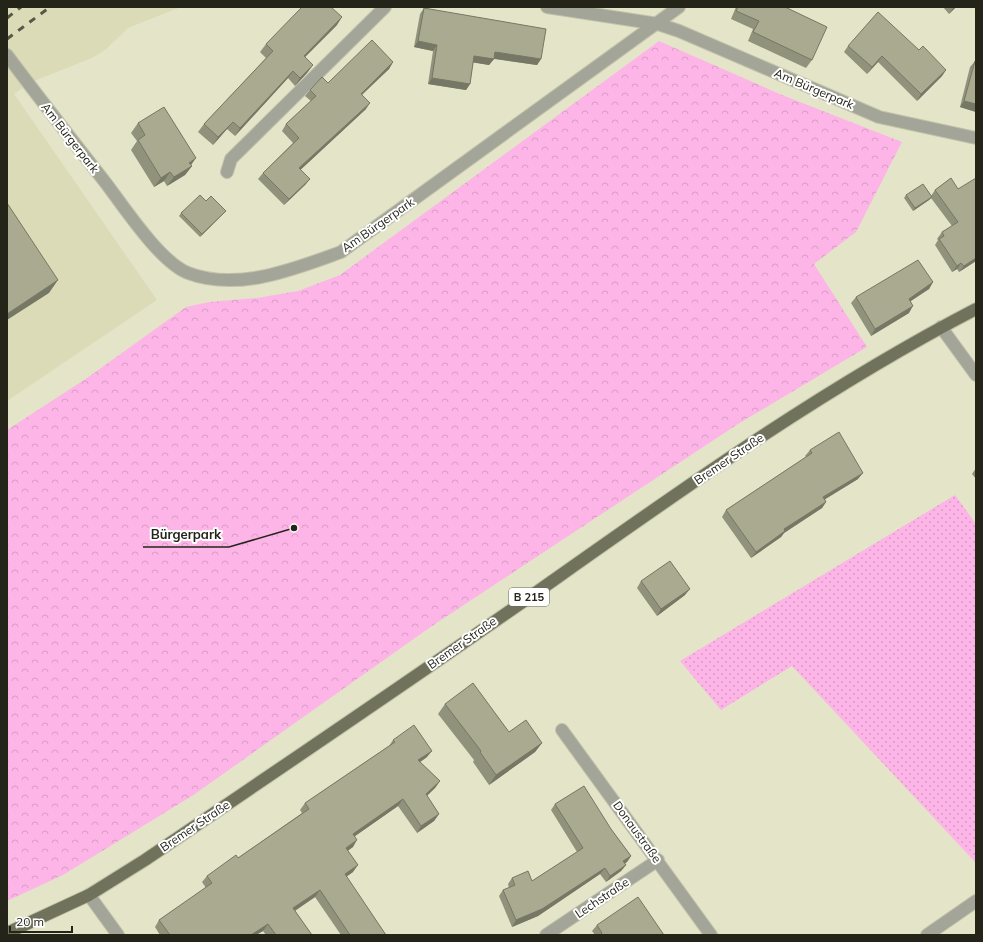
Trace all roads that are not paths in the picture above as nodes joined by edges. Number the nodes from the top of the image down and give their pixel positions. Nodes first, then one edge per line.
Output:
1 (385, 7) edge
2 (547, 7) edge
3 (679, 7) edge
4 (658, 24) junction
5 (7, 55) edge
6 (976, 138) edge
7 (227, 172) dead end
8 (976, 309) edge
9 (941, 327) junction
10 (976, 375) edge
11 (562, 730) dead end
12 (658, 860) junction
13 (90, 895) junction
14 (976, 901) edge
15 (7, 933) edge
16 (118, 935) edge
17 (546, 935) edge
18 (711, 935) edge
19 (927, 935) edge

1 - 7 street
2 - 4 street, Am Bürgerpark
3 - 4 street
4 - 5 street, Am Bürgerpark
4 - 6 street, Am Bürgerpark
8 - 9 main road, Bremer Straße / B 215
9 - 10 street
9 - 13 main road, Bremer Straße / B 215
11 - 12 street, Donaustraße
12 - 17 street, Lechstraße
12 - 18 street, Donaustraße
13 - 15 main road, Bremer Straße / B 215
13 - 16 street
14 - 19 street

